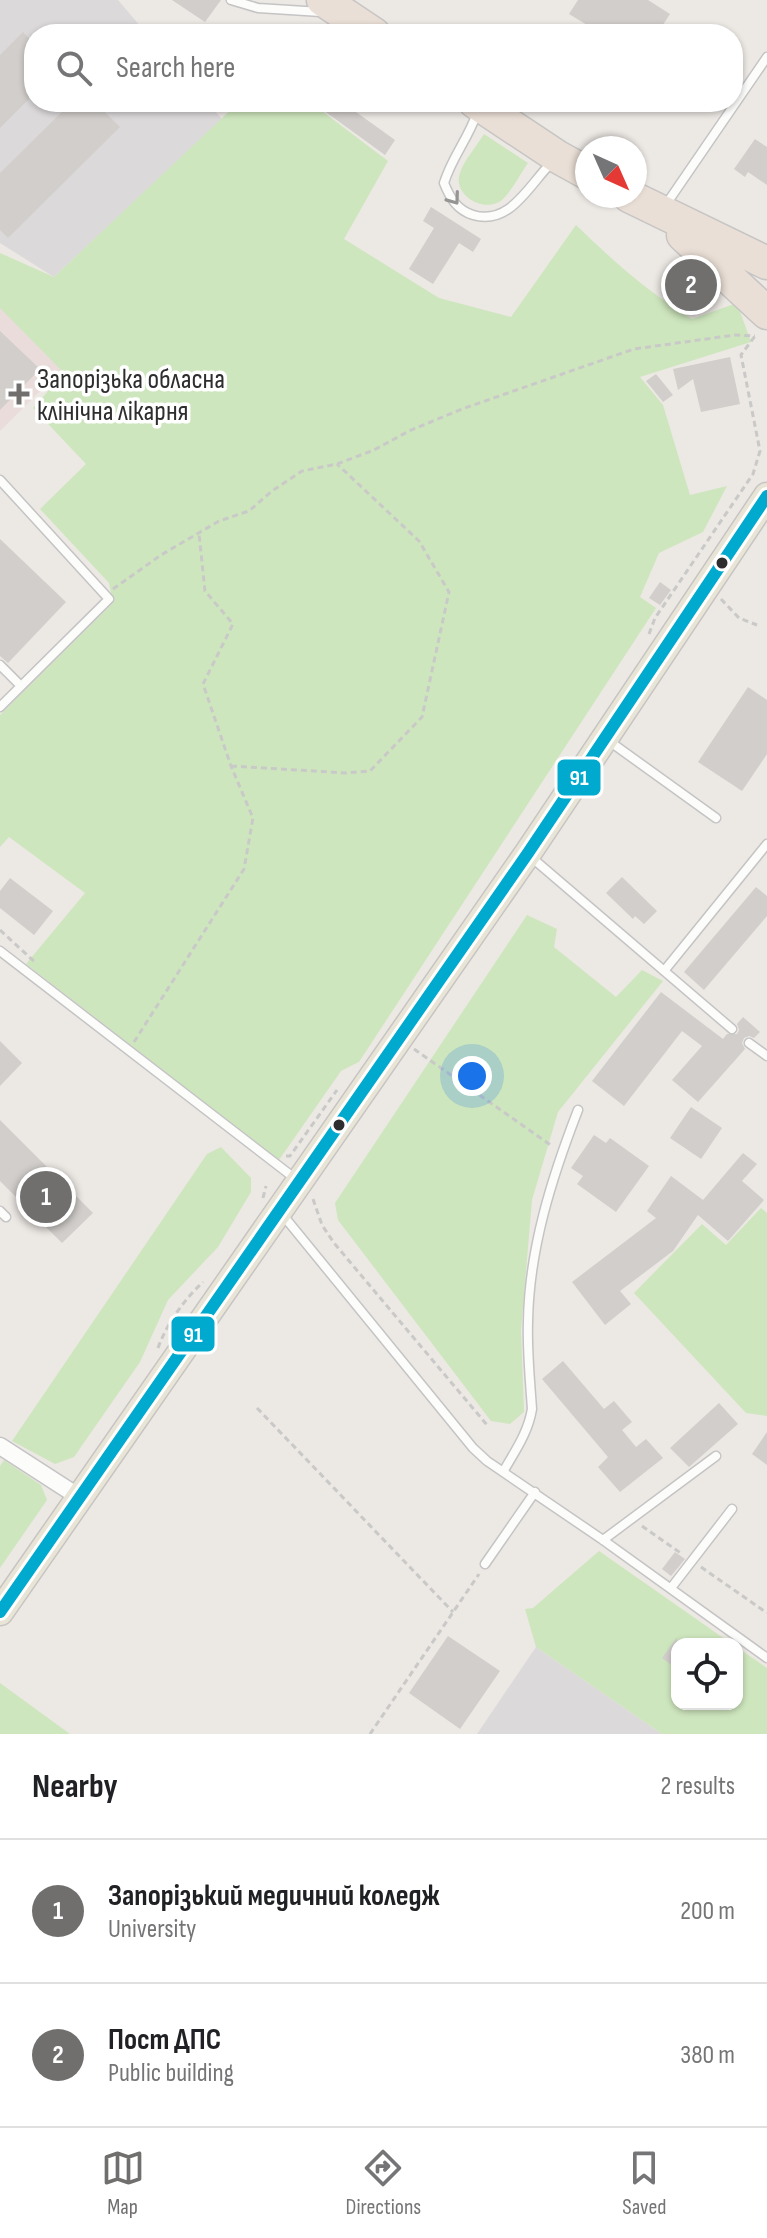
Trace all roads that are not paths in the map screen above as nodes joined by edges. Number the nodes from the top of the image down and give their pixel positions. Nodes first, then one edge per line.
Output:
1 (231, 0) edge
2 (333, 6) edge
3 (359, 24) edge
4 (767, 57) edge
5 (743, 92) edge
6 (475, 112) edge
7 (490, 112) edge
8 (729, 112) edge
9 (558, 157) junction
10 (575, 166) edge
11 (647, 206) edge
12 (660, 213) junction
13 (765, 261) edge
14 (767, 313) edge
15 (0, 480) edge
16 (767, 496) edge
17 (0, 665) edge
18 (21, 686) junction
19 (0, 707) edge
20 (605, 739) junction
21 (716, 818) dead end
22 (767, 844) edge
23 (528, 853) junction
24 (0, 951) edge
25 (664, 971) junction
26 (732, 1029) dead end
27 (749, 1043) dead end
28 (767, 1056) edge
29 (578, 1110) dead end
30 (305, 1188) junction
31 (271, 1204) junction
32 (0, 1446) edge
33 (716, 1456) dead end
34 (503, 1472) junction
35 (535, 1492) junction
36 (79, 1497) junction
37 (732, 1509) dead end
38 (603, 1540) junction
39 (485, 1564) road end
40 (671, 1588) junction
41 (0, 1612) edge
42 (767, 1658) edge

1 - 2 lane
2 - 3 highway
4 - 5 lane
6 -> 9 lane
7 - 9 highway
8 - 12 lane
9 - 10 highway
11 - 12 highway
12 - 13 highway
12 - 14 highway
15 - 18 lane
16 - 20 main road
17 - 18 lane
18 - 19 lane
20 - 21 lane
20 - 23 main road
22 - 25 lane
23 - 25 lane
23 - 30 main road
24 - 30 lane
25 - 26 lane
27 - 28 lane
29 - 34 lane
30 - 31 main road
31 - 34 lane
31 - 36 main road
32 - 36 street
33 - 38 lane
34 - 35 lane
35 - 38 lane
35 - 39 lane
36 - 41 main road
37 - 40 lane
38 - 40 lane
40 - 42 lane

